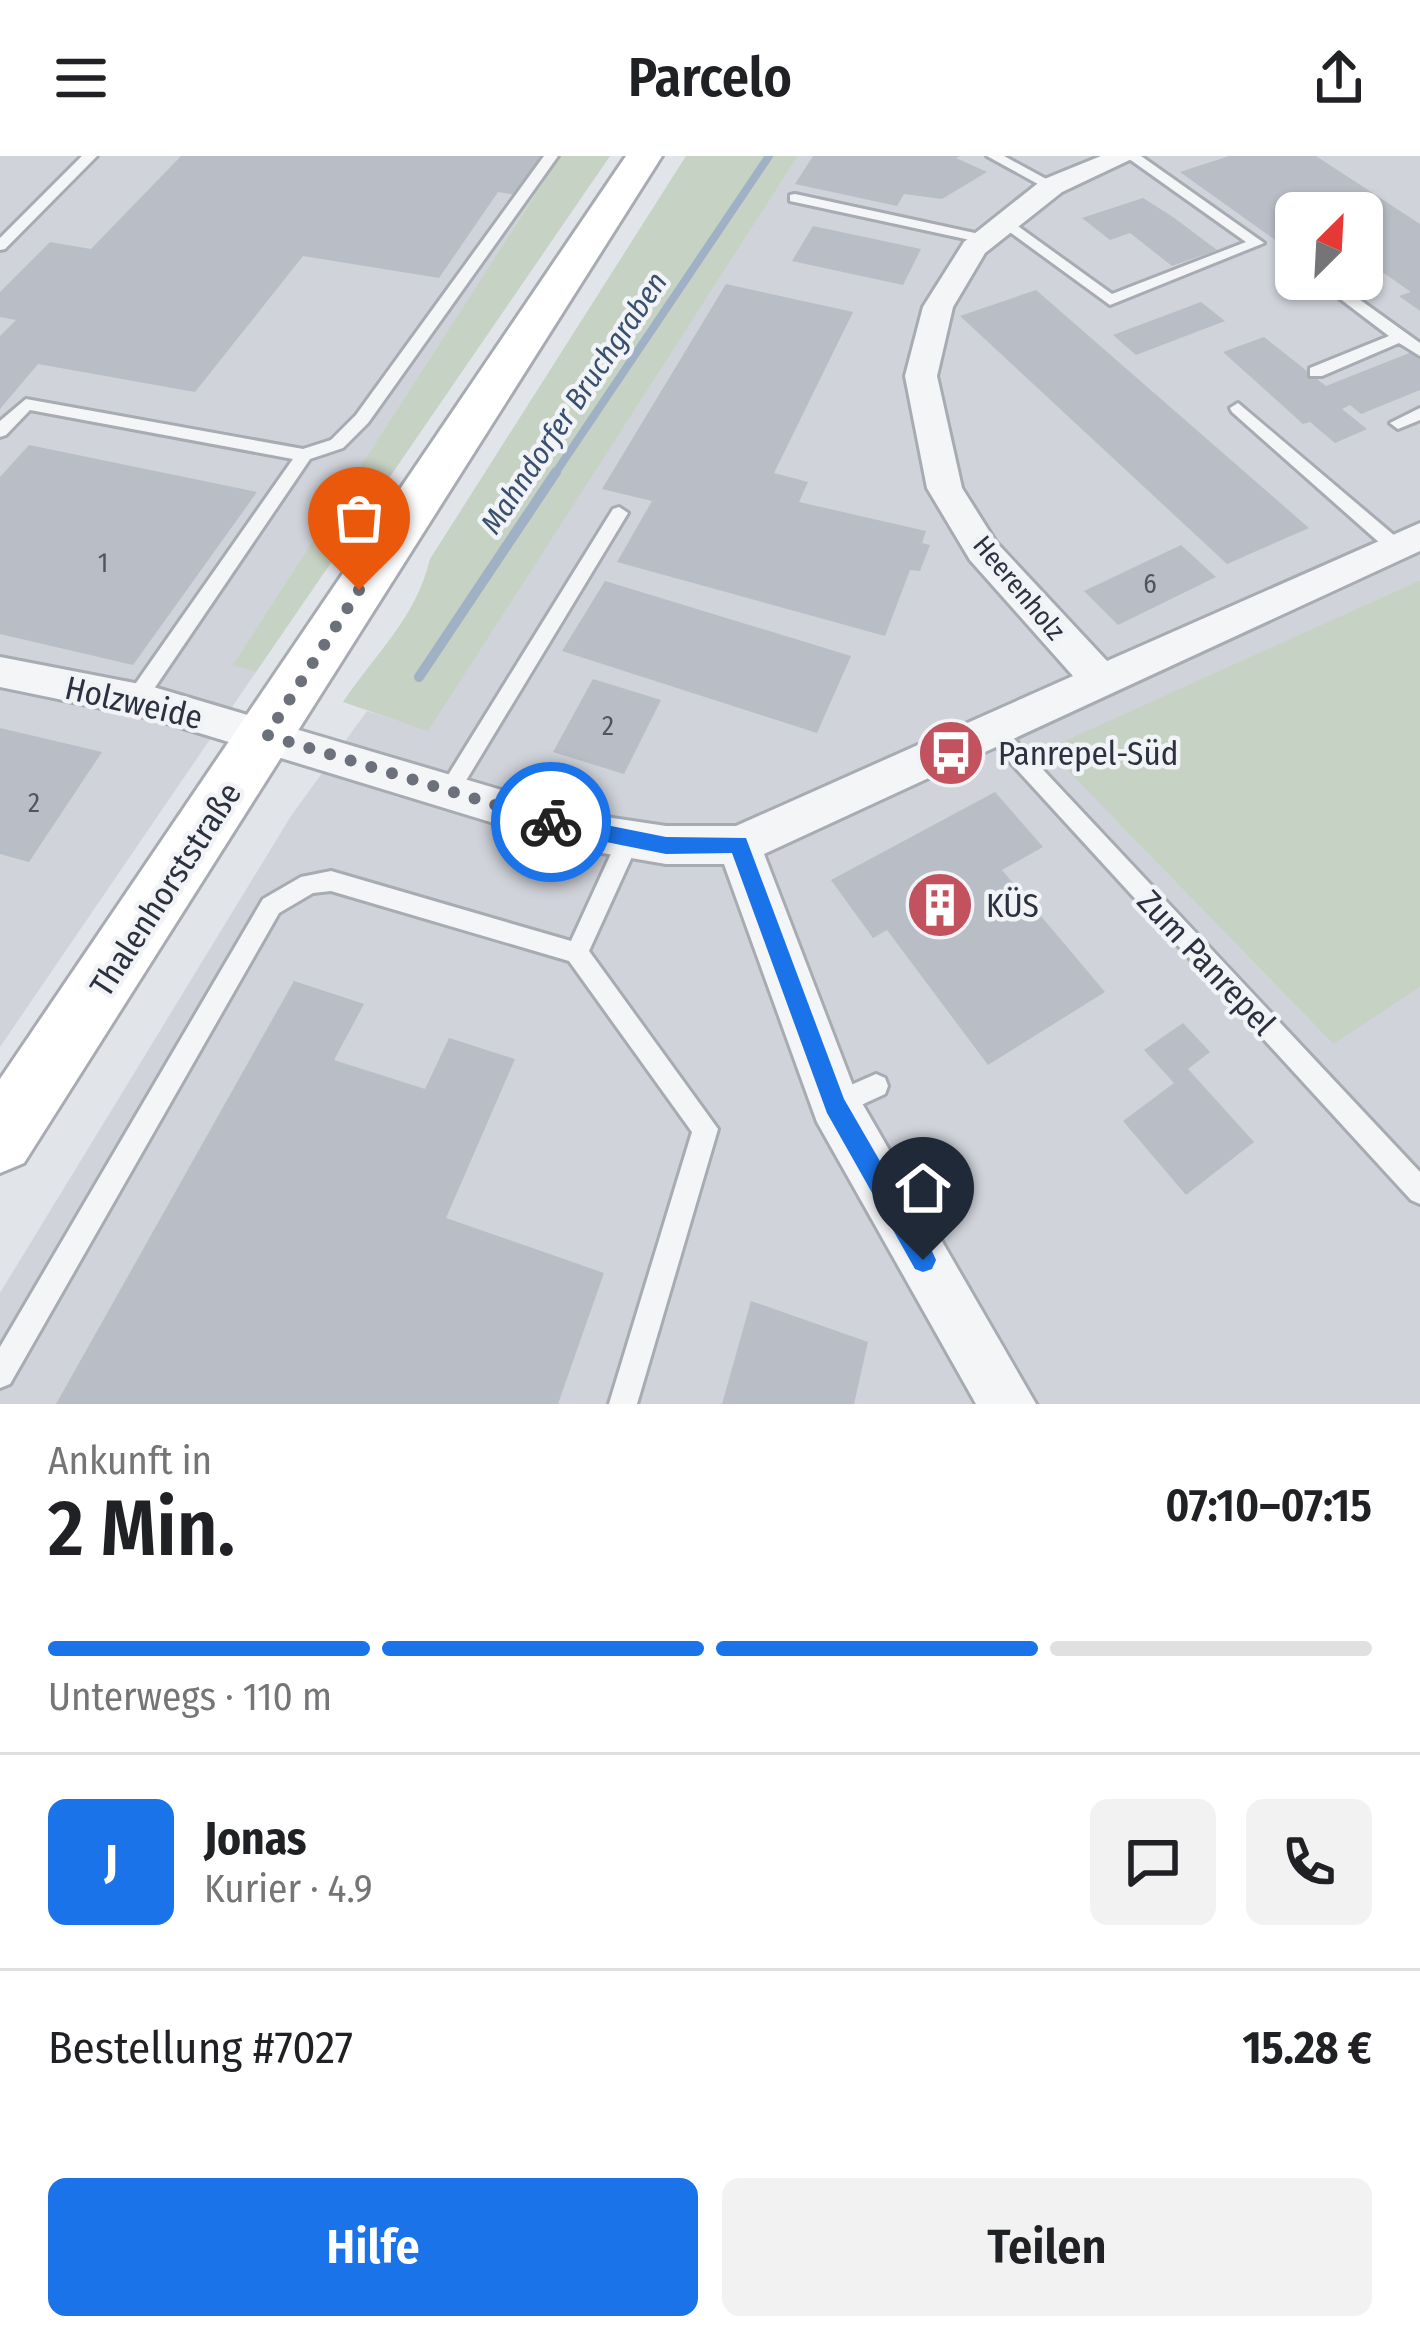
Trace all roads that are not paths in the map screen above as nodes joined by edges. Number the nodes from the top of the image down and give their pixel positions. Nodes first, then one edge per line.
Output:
1 (90, 156) edge
2 (550, 156) edge
3 (644, 156) edge
4 (994, 156) edge
5 (1119, 157) edge
6 (1052, 185) junction
7 (795, 198) dead end
8 (994, 231) junction
9 (0, 246) edge
10 (1349, 300) edge
11 (1401, 338) junction
12 (1420, 351) edge
13 (1316, 372) dead end
14 (1238, 408) dead end
15 (1420, 413) edge
16 (1398, 423) dead end
17 (0, 431) edge
18 (304, 455) junction
19 (620, 513) dead end
20 (1408, 542) edge
21 (0, 672) edge
22 (1102, 681) junction
23 (136, 700) junction
24 (995, 732) junction
25 (267, 735) junction
26 (449, 790) junction
27 (629, 839) junction
28 (739, 844) junction
29 (577, 953) junction
30 (0, 1139) edge
31 (1420, 1190) edge
32 (0, 1374) edge
33 (623, 1404) edge
34 (1008, 1404) edge

1 - 9 lane
2 - 18 lane
3 - 25 main road, Thalenhorststraße
4 - 6 lane
5 - 6 street, Heerenholz
5 - 8 lane
6 - 8 street, Heerenholz
7 - 8 lane
8 - 22 street, Heerenholz
10 - 11 lane
11 - 12 lane
11 - 13 lane
14 - 20 lane
15 - 16 lane
17 - 18 lane
18 - 23 lane
19 - 26 lane
20 - 22 street
21 - 23 street, Holzweide
22 - 24 street
23 - 25 street, Holzweide
24 - 28 street
24 - 31 lane, Zum Panrepel
25 - 26 street
25 - 30 main road, Thalenhorststraße
26 - 27 street
27 - 28 street
27 - 29 lane
28 - 34 street
29 - 32 lane
29 - 33 lane

